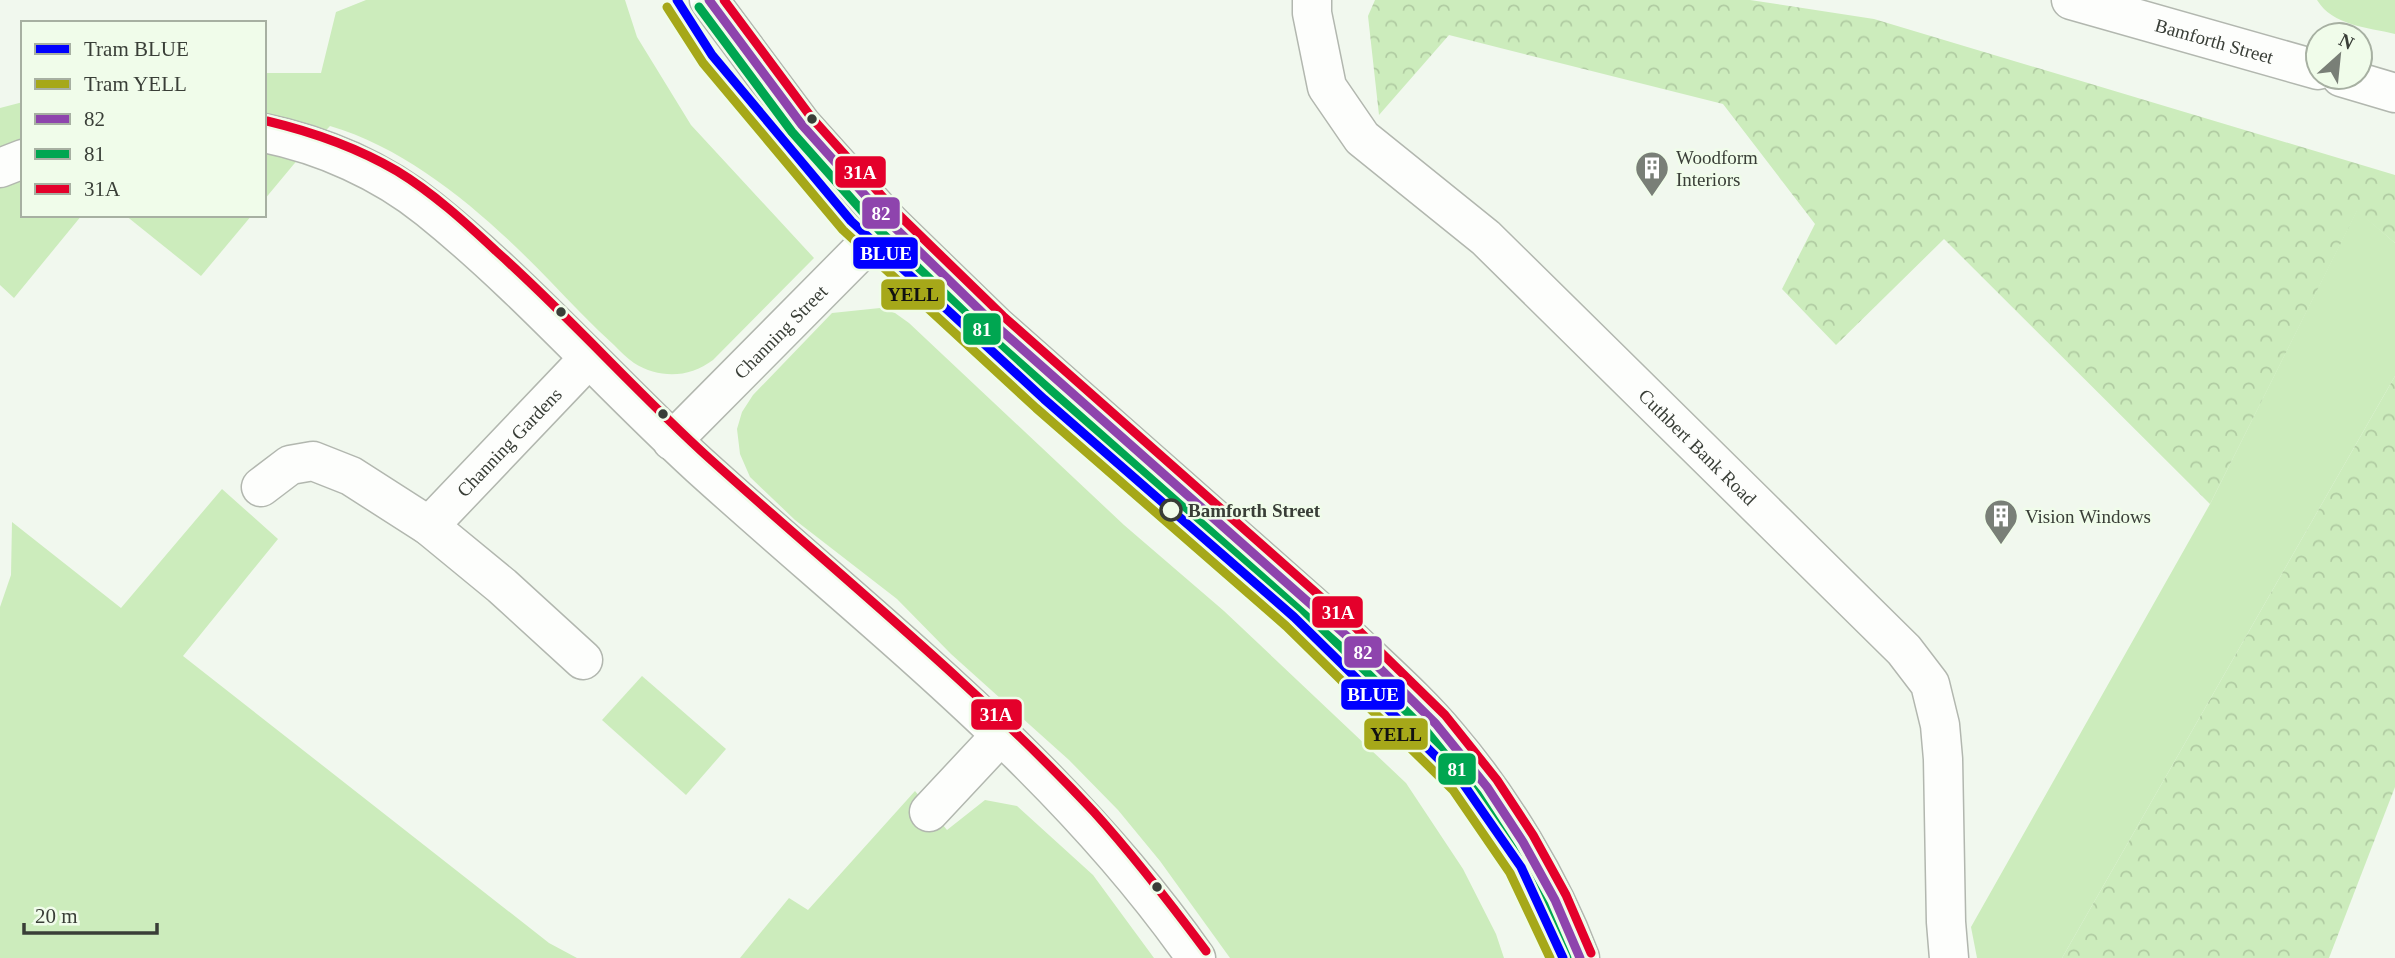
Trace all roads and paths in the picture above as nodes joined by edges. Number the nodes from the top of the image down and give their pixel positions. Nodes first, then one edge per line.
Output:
1 (709, 0) edge
2 (1312, 0) edge
3 (2071, 0) edge
4 (2304, 66) edge
5 (2374, 87) edge
6 (2395, 93) edge
7 (266, 132) edge
8 (21, 160) edge
9 (0, 168) edge
10 (889, 222) junction
11 (589, 358) junction
12 (672, 441) junction
13 (261, 487) dead end
14 (429, 526) junction
15 (583, 660) dead end
16 (1001, 735) junction
17 (929, 812) dead end
18 (1196, 958) edge
19 (1580, 958) edge
20 (1949, 958) edge

1 - 10 street
2 - 20 street, Cuthbert Bank Road
3 - 4 street, Bamforth Street
5 - 6 street
7 - 11 street
8 - 9 street
10 - 12 street, Channing Street
10 - 19 street
11 - 12 street
11 - 14 street, Channing Gardens
12 - 16 street
13 - 14 street
14 - 15 street
16 - 17 street
16 - 18 street

